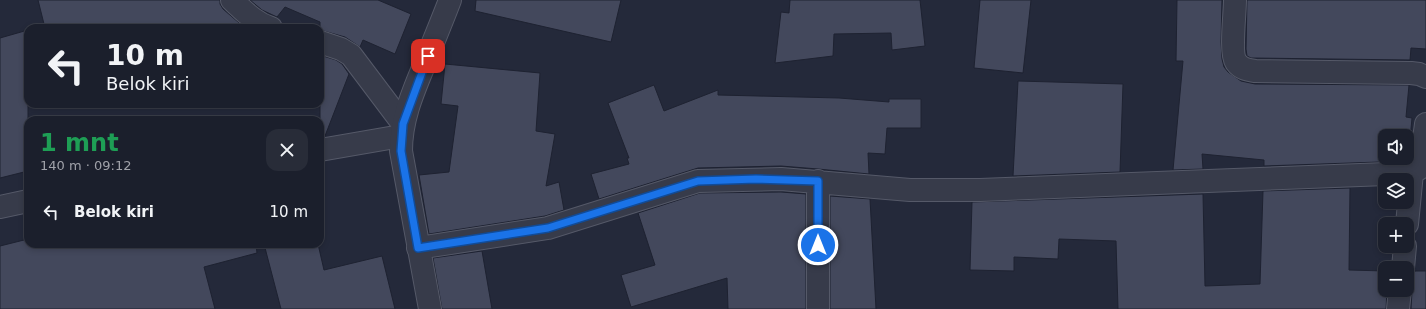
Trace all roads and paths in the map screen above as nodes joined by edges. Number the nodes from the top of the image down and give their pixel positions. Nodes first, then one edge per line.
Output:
1 (232, 0) edge
2 (450, 0) edge
3 (1235, 0) edge
4 (261, 24) edge
5 (324, 43) edge
6 (1426, 77) edge
7 (1426, 124) edge
8 (402, 130) junction
9 (324, 149) edge
10 (1419, 169) edge
11 (818, 181) junction
12 (24, 202) edge
13 (0, 207) edge
14 (1409, 217) edge
15 (418, 248) junction
16 (1399, 297) edge
17 (430, 309) edge
18 (818, 309) edge
19 (1398, 309) edge

1 - 4 street
2 - 8 street
3 - 6 street
5 - 8 street
7 - 10 street
8 - 9 street
8 - 15 street
10 - 11 street
10 - 14 street
11 - 15 street
11 - 18 street
12 - 13 street
15 - 17 street
16 - 19 street

